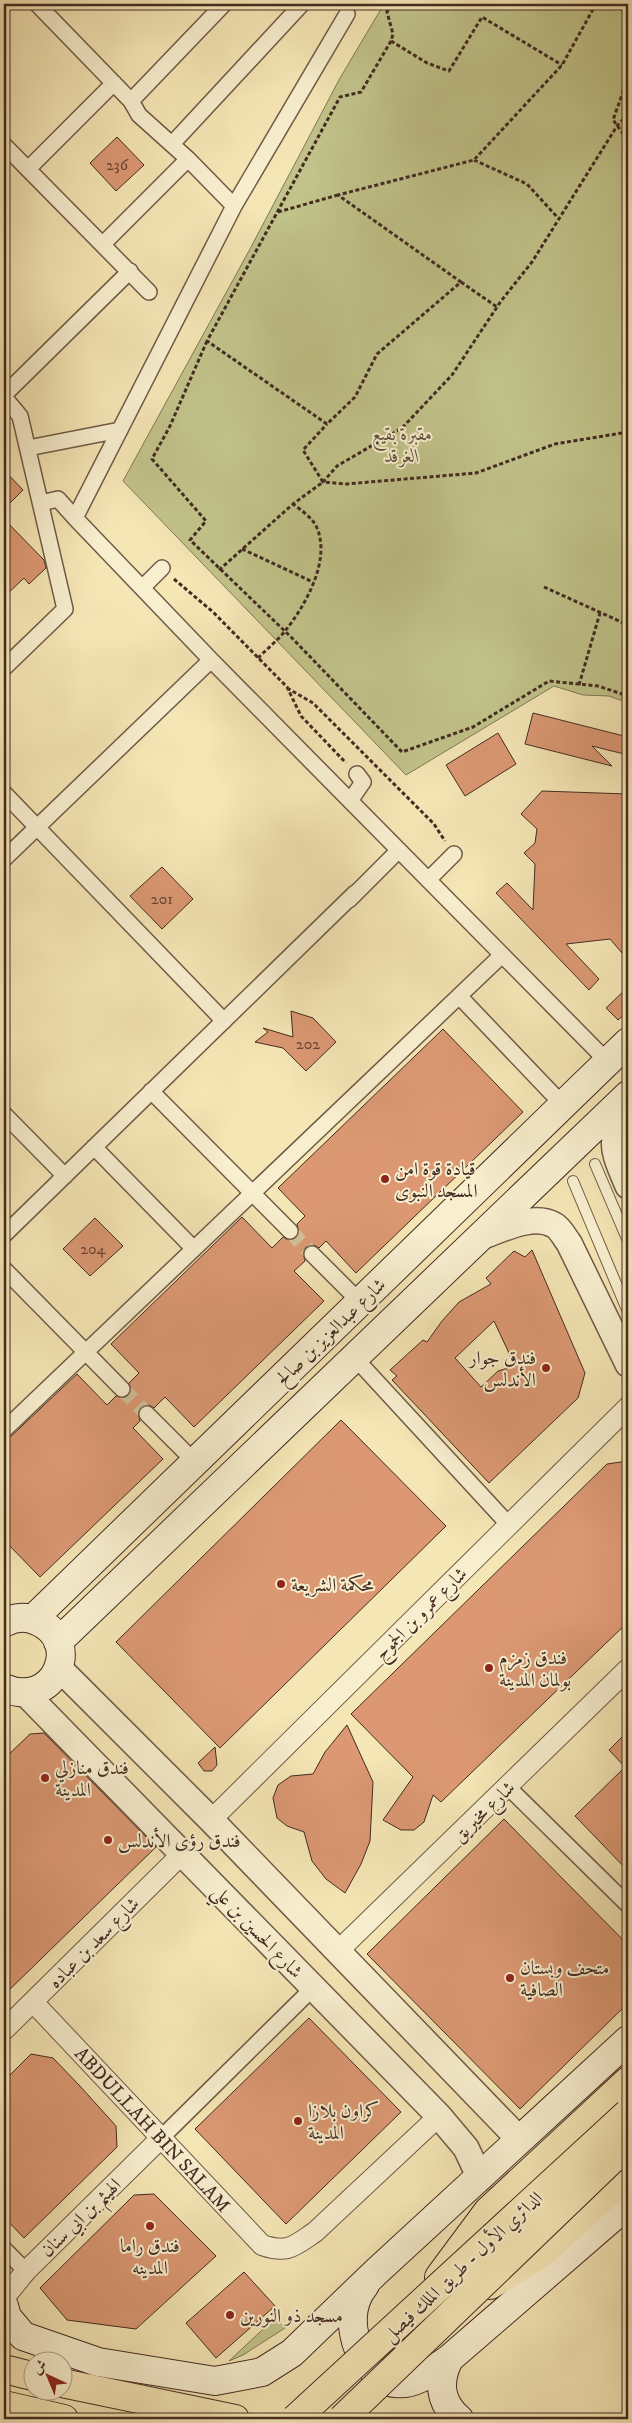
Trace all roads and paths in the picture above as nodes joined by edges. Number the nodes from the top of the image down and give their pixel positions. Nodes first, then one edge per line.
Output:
1 (37, 4) edge
2 (224, 4) edge
3 (302, 4) edge
4 (391, 4) edge
5 (596, 4) edge
6 (347, 14) dead end
7 (391, 41) junction
8 (562, 65) junction
9 (628, 78) edge
10 (114, 83) junction
11 (131, 101) junction
12 (628, 114) edge
13 (617, 126) junction
14 (628, 140) edge
15 (172, 144) junction
16 (4, 145) edge
17 (188, 160) junction
18 (474, 160) junction
19 (28, 169) junction
20 (338, 195) junction
21 (234, 206) junction
22 (277, 212) junction
23 (559, 219) junction
24 (103, 244) junction
25 (130, 271) junction
26 (461, 282) junction
27 (149, 292) dead end
28 (496, 307) junction
29 (207, 341) junction
30 (4, 396) edge
31 (327, 424) junction
32 (120, 430) junction
33 (628, 432) edge
34 (28, 448) junction
35 (323, 482) junction
36 (41, 503) junction
37 (293, 504) junction
38 (75, 518) junction
39 (242, 549) junction
40 (162, 568) joint
41 (219, 570) junction
42 (312, 582) junction
43 (544, 587) dead end
44 (142, 588) junction
45 (600, 613) junction
46 (628, 625) edge
47 (285, 632) junction
48 (258, 658) junction
49 (211, 660) junction
50 (4, 668) edge
51 (579, 685) junction
52 (286, 687) junction
53 (628, 696) edge
54 (357, 774) joint
55 (4, 793) edge
56 (350, 801) junction
57 (434, 824) dead end
58 (37, 827) junction
59 (399, 850) junction
60 (454, 854) dead end
61 (4, 859) edge
62 (428, 880) junction
63 (502, 955) junction
64 (460, 997) junction
65 (224, 1021) junction
66 (628, 1042) edge
67 (608, 1062) junction
68 (152, 1091) junction
69 (628, 1095) edge
70 (628, 1104) edge
71 (563, 1105) junction
72 (4, 1114) edge
73 (94, 1147) junction
74 (595, 1164) dead end
75 (65, 1176) junction
76 (573, 1180) dead end
77 (628, 1186) edge
78 (253, 1192) junction
79 (290, 1231) tunnel mouth
80 (4, 1235) edge
81 (480, 1237) junction
82 (628, 1241) edge
83 (194, 1249) junction
84 (312, 1254) tunnel mouth
85 (4, 1269) edge
86 (360, 1302) junction
87 (628, 1312) edge
88 (85, 1352) junction
89 (355, 1358) junction
90 (628, 1364) edge
91 (122, 1389) tunnel mouth
92 (628, 1407) edge
93 (147, 1414) tunnel mouth
94 (4, 1430) edge
95 (195, 1462) junction
96 (509, 1525) junction
97 (32, 1619) junction
98 (4, 1624) edge
99 (58, 1655) junction
100 (628, 1669) edge
101 (12, 1695) edge
102 (508, 1787) junction
103 (211, 1820) junction
104 (183, 1853) junction
105 (628, 1905) edge
106 (337, 1952) junction
107 (313, 1988) junction
108 (33, 2002) junction
109 (7, 2020) edge
110 (628, 2040) edge
111 (628, 2081) edge
112 (628, 2113) edge
113 (439, 2116) junction
114 (160, 2139) junction
115 (520, 2140) junction
116 (628, 2144) edge
117 (628, 2174) edge
118 (480, 2178) junction
119 (628, 2204) edge
120 (4, 2249) edge
121 (26, 2271) junction
122 (376, 2272) junction
123 (4, 2298) edge
124 (462, 2304) junction
125 (4, 2306) edge
126 (416, 2307) junction
127 (449, 2359) junction
128 (106, 2364) junction
129 (4, 2370) edge
130 (22, 2374) edge
131 (215, 2381) junction
132 (72, 2384) edge
133 (155, 2403) junction
134 (4, 2405) edge
135 (64, 2419) edge
136 (235, 2419) edge
137 (295, 2419) edge
138 (342, 2419) edge
139 (459, 2419) edge

1 - 10 street
2 - 11 street
3 - 15 street
4 - 7 path
5 - 8 path
6 - 21 street
7 - 8 path
7 - 22 path
8 - 18 path
9 - 13 path
10 - 11 street
10 - 19 street
11 - 15 street
12 - 13 path
13 - 14 path
13 - 23 path
15 - 17 street
16 - 19 street
17 - 21 street
17 - 24 street
18 - 20 path
18 - 23 path
19 - 24 street
20 - 22 path
20 - 26 path
21 - 32 street
22 - 29 path
23 - 28 path
24 - 25 street
25 - 27 street
25 - 30 street
26 - 28 path
26 - 31 path
28 - 35 path
29 - 31 path
29 - 41 path
30 - 34 street
31 - 35 path
32 - 34 street
32 - 38 street
33 - 35 path
34 - 36 street
35 - 37 path
36 - 38 street
36 - 50 street
37 - 39 path
37 - 42 path
38 - 44 street
39 - 41 path
39 - 42 path
40 - 44 street
40 - 48 path
41 - 47 path
42 - 47 path
43 - 45 path
44 - 49 street
45 - 46 path
45 - 51 path
47 - 48 path
47 - 51 path
48 - 52 path
49 - 56 street
49 - 58 street
51 - 53 path
52 - 54 path
52 - 57 path
54 - 56 street
55 - 58 street
56 - 59 street
58 - 61 street
58 - 65 street
59 - 62 street
59 - 65 street
60 - 62 street
62 - 63 street
63 - 64 street
63 - 67 street
64 - 71 street
64 - 78 street
65 - 68 street
66 - 67 main road, شارع عبدالعزيز بن صالح
67 - 71 main road, شارع عبدالعزيز بن صالح
68 - 73 street
68 - 78 street
69 - 81 main road, شارع عبدالعزيز بن صالح
70 - 77 street
71 - 86 main road, شارع عبدالعزيز بن صالح
72 - 75 street
73 - 75 street
73 - 83 street
74 - 82 lane
75 - 80 street
76 - 87 lane
78 - 79 street
78 - 83 street
81 - 89 main road, شارع عبدالعزيز بن صالح
81 - 90 street
83 - 88 street
84 - 86 street
85 - 88 street
86 - 95 main road, شارع عبدالعزيز بن صالح
88 - 91 street
88 - 94 street
89 - 96 street
89 - 99 main road, شارع عبدالعزيز بن صالح
92 - 96 street, شارع عمرو بن الجموح
93 - 95 street
95 - 97 main road, شارع عبدالعزيز بن صالح
96 - 103 street, شارع عمرو بن الجموح
97 - 98 main road
97 - 99 main road
99 - 101 main road, شارع عبدالعزيز بن صالح
99 - 103 street
100 - 102 street, شارع مخيريق
101 - 104 street, شارع الحسين بن علي
102 - 105 street
102 - 106 street, شارع مخيريق
103 - 106 street
104 - 107 street, شارع الحسين بن علي
104 - 108 street, شارع سعد بن عباده
106 - 115 street
107 - 113 street, شارع الحسين بن علي
107 - 114 street
108 - 109 street, شارع سعد بن عباده
108 - 114 street, ABDULLAH BIN SALAM
110 - 115 main road
111 - 126 main road, bridge
112 - 126 main road, الدائري الأول - طريق الملك فيصل, bridge
113 - 114 street, ABDULLAH BIN SALAM
113 - 118 street, شارع الحسين بن علي
114 - 121 street, الهيثم بن ابي سنان
115 - 118 main road
116 - 124 main road, الدائري الأول - طريق الملك فيصل, bridge
117 - 124 main road, bridge
118 - 122 main road
119 - 127 main road
120 - 121 street
121 - 123 street, الهيثم بن ابي سنان
122 - 127 main road
122 - 131 main road
124 - 138 main road, الدائري الأول - طريق الملك فيصل, bridge
125 - 128 main road
126 - 137 main road, الدائري الأول - طريق الملك فيصل, bridge
127 - 139 main road
128 - 131 main road
128 - 133 main road
129 - 130 main road
131 - 133 main road
132 - 133 main road
133 - 136 main road
134 - 135 main road

